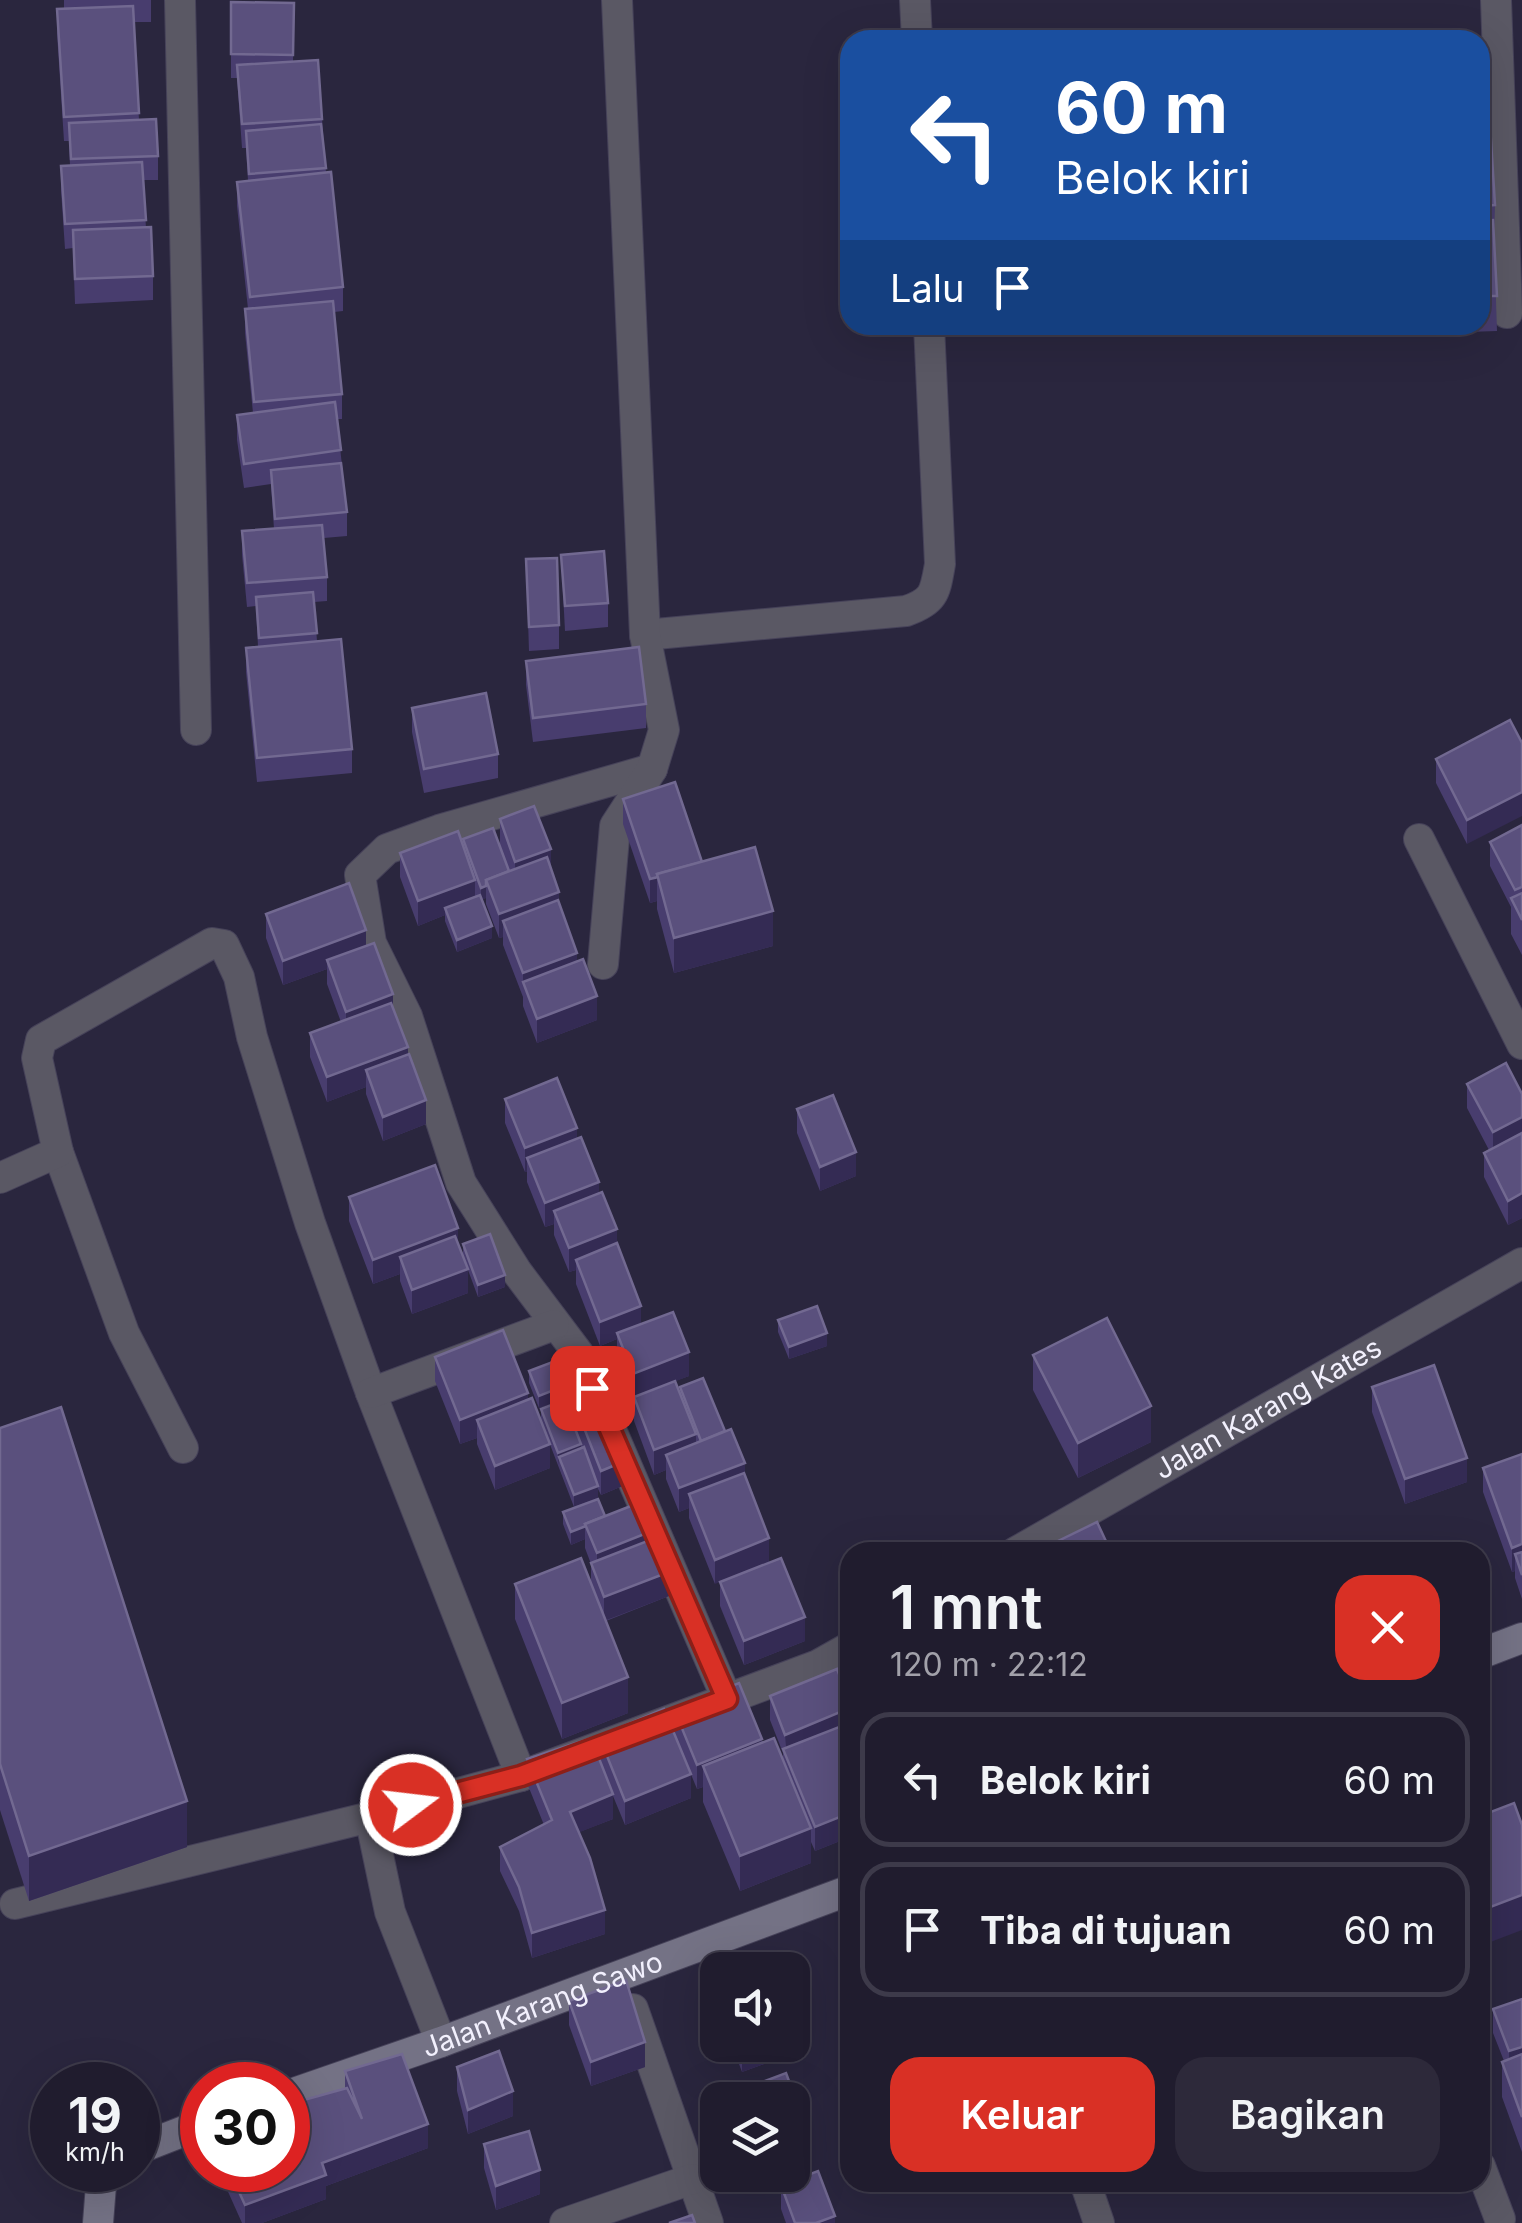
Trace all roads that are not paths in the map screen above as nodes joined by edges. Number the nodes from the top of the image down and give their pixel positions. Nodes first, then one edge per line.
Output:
1 (180, 0) edge
2 (617, 0) edge
3 (915, 0) edge
4 (1496, 0) edge
5 (916, 30) edge
6 (1506, 312) dead end
7 (929, 335) edge
8 (646, 635) junction
9 (196, 730) dead end
10 (652, 769) junction
11 (1419, 839) dead end
12 (603, 964) dead end
13 (1522, 1044) edge
14 (58, 1152) junction
15 (0, 1178) edge
16 (1522, 1264) edge
17 (554, 1325) junction
18 (371, 1393) junction
19 (184, 1448) dead end
20 (1034, 1542) edge
21 (1522, 1638) edge
22 (1490, 1650) edge
23 (840, 1653) edge
24 (727, 1699) junction
25 (521, 1776) junction
26 (370, 1817) junction
27 (840, 1894) edge
28 (15, 1904) dead end
29 (622, 1975) junction
30 (440, 2042) junction
31 (310, 2087) edge
32 (692, 2179) junction
33 (100, 2192) edge
34 (1088, 2192) edge
35 (1490, 2192) edge
36 (1500, 2218) dead end
37 (98, 2223) edge
38 (566, 2223) edge
39 (708, 2223) edge
40 (1099, 2223) edge

1 - 9 street
2 - 8 street
3 - 5 street
4 - 6 street
7 - 8 street
8 - 10 street
10 - 12 street
10 - 17 street
11 - 13 street
14 - 15 street
14 - 18 street
14 - 19 street
16 - 20 street, Jalan Karang Kates
17 - 18 street
17 - 24 street
18 - 25 street
21 - 22 street
23 - 24 street
24 - 25 street
25 - 26 street
26 - 28 street
26 - 30 street
27 - 29 street, Jalan Karang Sawo
29 - 30 street, Jalan Karang Sawo
29 - 32 street
30 - 31 street, Jalan Karang Sawo
32 - 38 street
32 - 39 street
33 - 37 street
34 - 40 street
35 - 36 street

